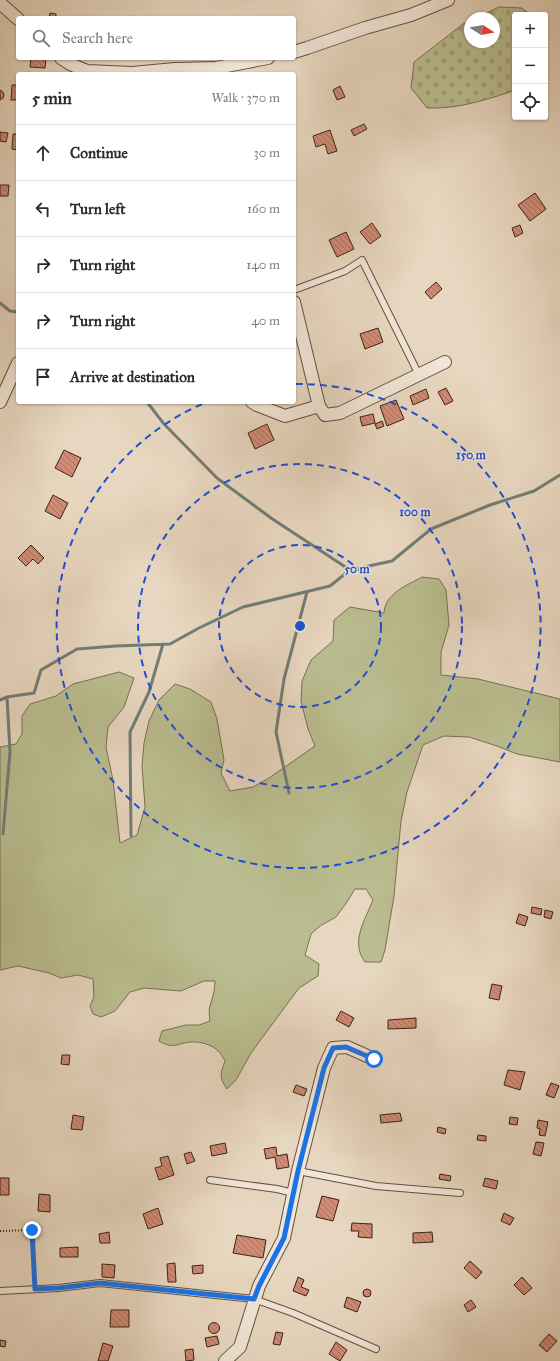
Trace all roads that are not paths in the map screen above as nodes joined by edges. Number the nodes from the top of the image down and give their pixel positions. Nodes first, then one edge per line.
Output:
1 (448, 0) edge
2 (0, 3) edge
3 (16, 17) edge
4 (296, 51) edge
5 (63, 60) edge
6 (260, 60) edge
7 (218, 71) edge
8 (85, 72) edge
9 (143, 72) edge
10 (296, 289) edge
11 (296, 310) edge
12 (446, 362) dead end
13 (16, 367) edge
14 (419, 375) junction
15 (0, 402) edge
16 (255, 404) edge
17 (319, 406) junction
18 (374, 1059) dead end
19 (298, 1171) junction
20 (210, 1180) dead end
21 (293, 1193) junction
22 (460, 1193) dead end
23 (0, 1291) edge
24 (254, 1299) junction
25 (376, 1349) dead end
26 (225, 1361) edge

1 - 4 street
2 - 3 street
5 - 8 street
6 - 7 street
7 - 9 street
10 - 14 lane
11 - 17 street
12 - 14 street
13 - 15 street
14 - 17 street
16 - 17 street
18 - 19 street
19 - 21 street
19 - 22 lane
20 - 21 lane
21 - 24 street
23 - 24 lane
24 - 25 lane
24 - 26 street

